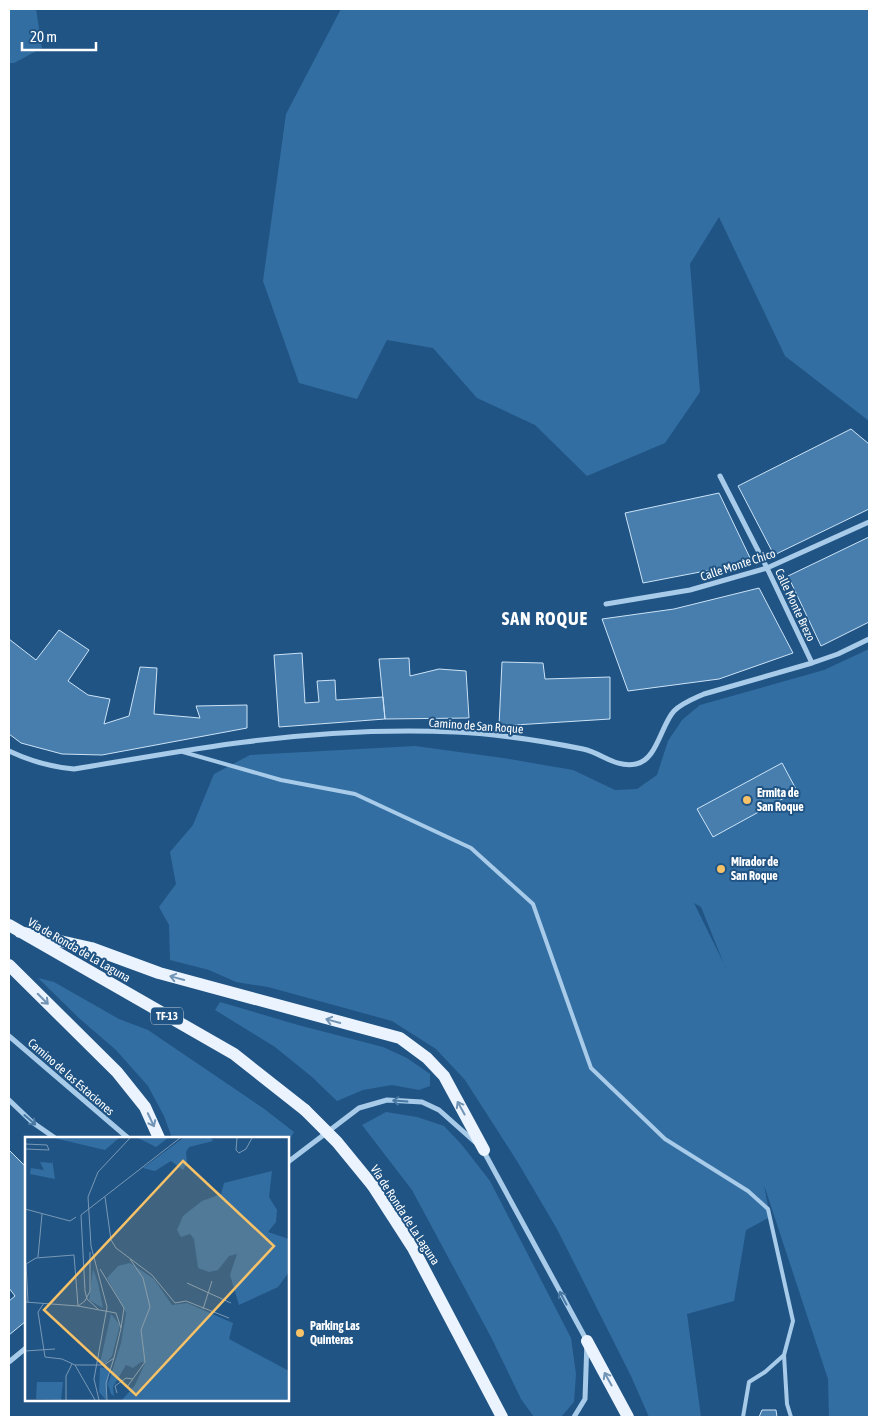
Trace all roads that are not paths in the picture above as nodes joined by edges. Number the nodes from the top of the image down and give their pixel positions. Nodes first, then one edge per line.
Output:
1 (720, 476) dead end
2 (869, 522) edge
3 (767, 568) junction
4 (606, 604) dead end
5 (869, 639) edge
6 (812, 663) junction
7 (9, 751) edge
8 (182, 752) junction
9 (9, 925) edge
10 (20, 932) junction
11 (9, 965) edge
12 (9, 1036) edge
13 (9, 1100) edge
14 (52, 1137) edge
15 (125, 1137) edge
16 (159, 1137) edge
17 (484, 1150) junction
18 (289, 1161) edge
19 (587, 1341) junction
20 (25, 1349) edge
21 (784, 1355) junction
22 (9, 1362) edge
23 (499, 1412) edge
24 (574, 1417) edge
25 (628, 1417) edge
26 (743, 1417) edge
27 (791, 1417) edge

1 - 3 street, Calle Monte Brezo
2 - 3 street, Calle Monte Chico
3 - 4 street, Calle Monte Chico
3 - 6 street, Calle Monte Brezo
5 - 6 street, Camino de San Roque
6 - 8 street, Camino de San Roque
7 - 8 street, Camino de San Roque
8 - 21 lane
9 - 10 main road, Vía de Ronda de La Laguna / TF-13
17 -> 10 main road
10 - 23 main road, Vía de Ronda de La Laguna / TF-13, bridge
11 -> 16 main road
12 - 15 street, Camino de las Estaciones
13 -> 14 street
17 -> 18 street
19 -> 17 street
19 - 24 street
25 -> 19 main road
20 - 22 street
21 - 26 lane
21 - 27 lane

